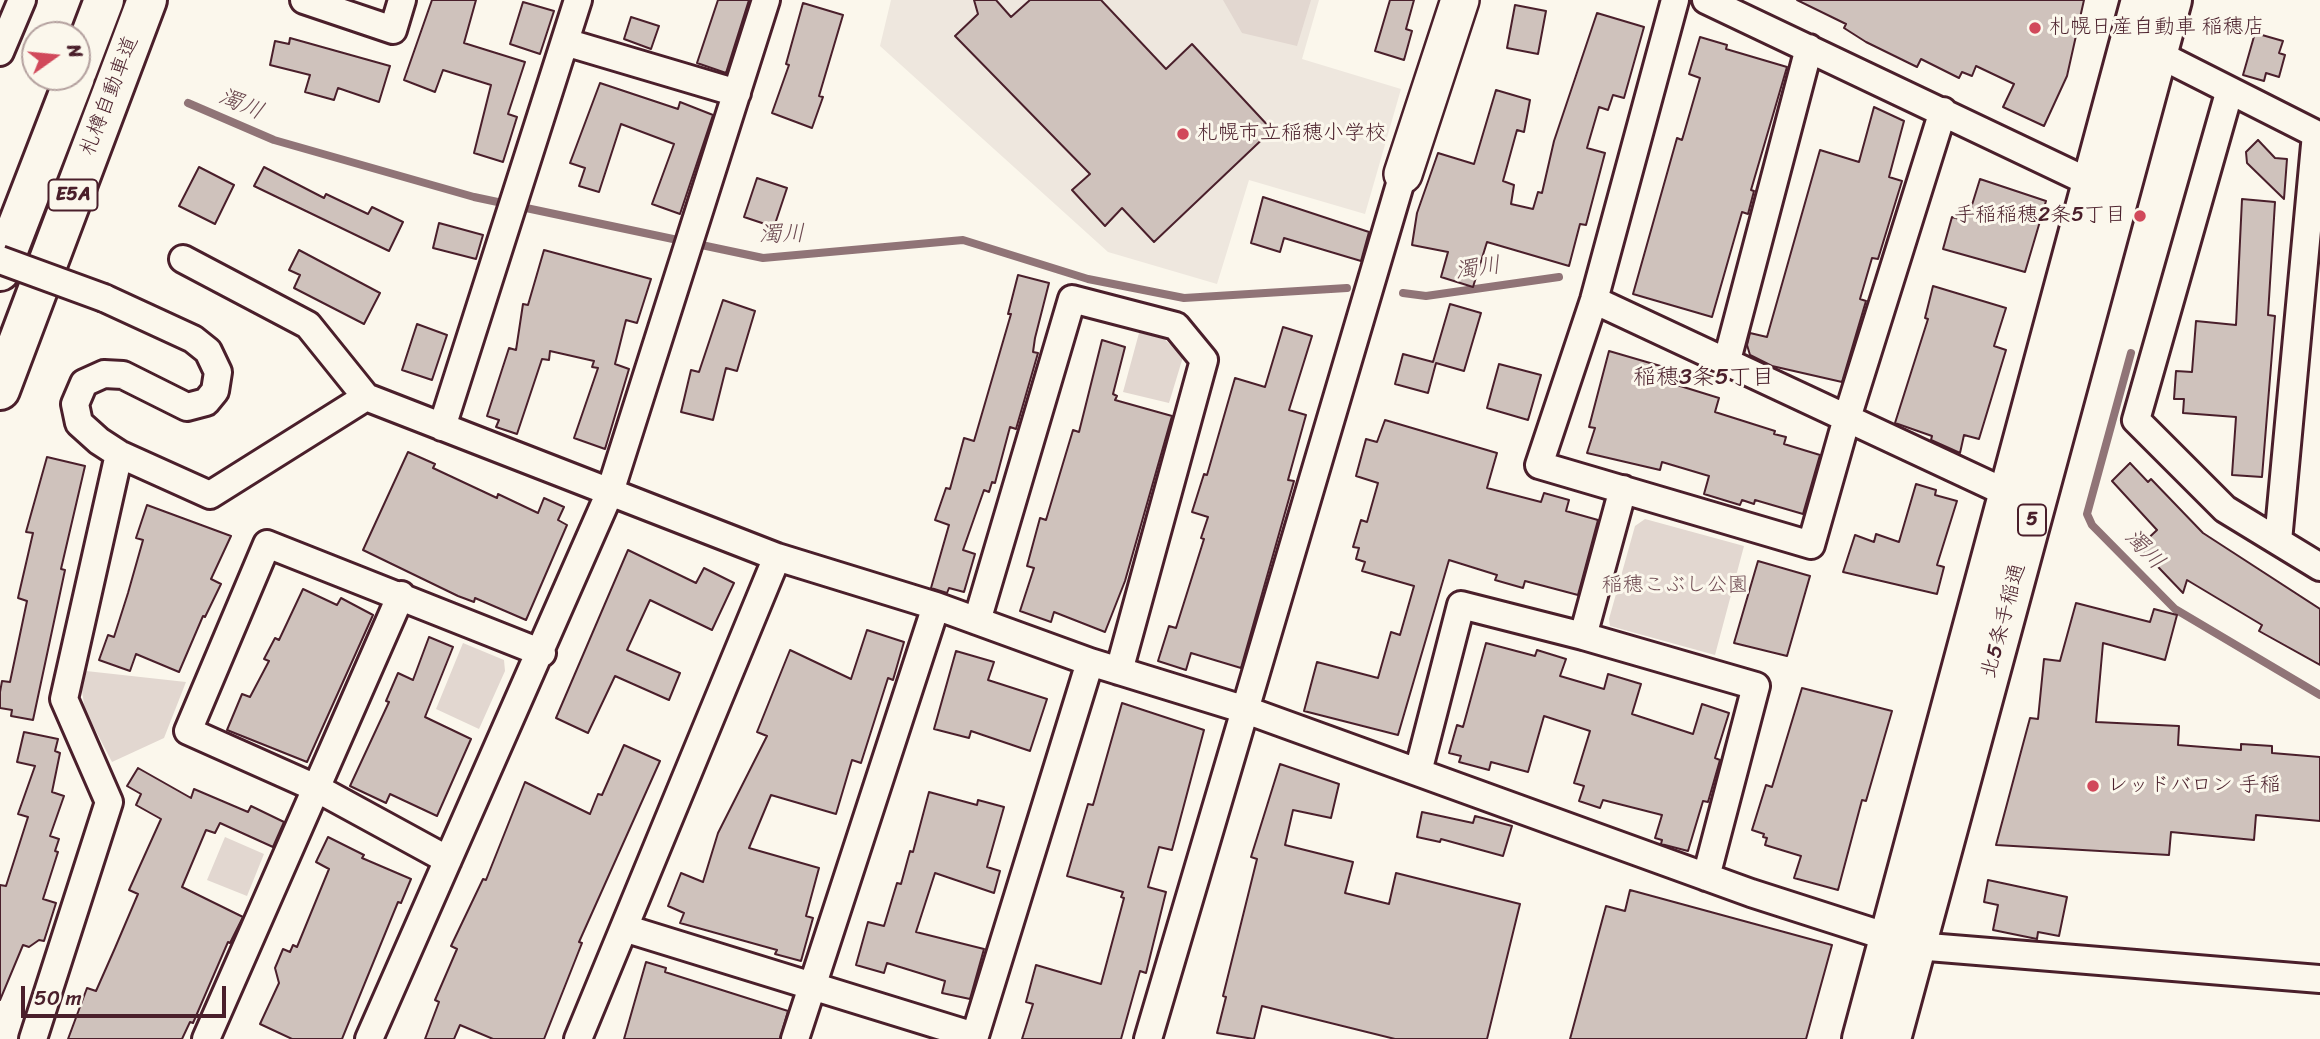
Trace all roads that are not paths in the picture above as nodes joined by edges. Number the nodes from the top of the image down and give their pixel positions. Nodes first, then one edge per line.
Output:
1 (22, 0) edge
2 (104, 0) edge
3 (147, 0) edge
4 (304, 0) edge
5 (402, 0) edge
6 (578, 0) edge
7 (766, 0) edge
8 (1460, 0) edge
9 (1675, 0) edge
10 (1706, 0) edge
11 (2141, 0) edge
12 (2172, 0) edge
13 (91, 34) edge
14 (565, 42) junction
15 (1809, 48) junction
16 (0, 52) edge
17 (2158, 54) junction
18 (70, 91) edge
19 (737, 93) junction
20 (2229, 93) junction
21 (1943, 111) junction
22 (2318, 135) edge
23 (1403, 174) joint
24 (2091, 183) junction
25 (183, 259) dead end
26 (0, 260) edge
27 (0, 271) edge
28 (1594, 300) junction
29 (1726, 364) junction
30 (0, 390) edge
31 (366, 397) junction
32 (1847, 418) junction
33 (442, 427) junction
34 (119, 454) junction
35 (1623, 489) junction
36 (610, 492) junction
37 (2009, 494) junction
38 (2278, 541) junction
39 (777, 557) junction
40 (2320, 567) edge
41 (401, 595) junction
42 (936, 606) junction
43 (977, 621) junction
44 (1583, 636) junction
45 (542, 653) junction
46 (1090, 662) junction
47 (1119, 671) junction
48 (1246, 710) junction
49 (1418, 772) junction
50 (318, 789) junction
51 (449, 860) junction
52 (1706, 877) junction
53 (624, 928) junction
54 (1902, 942) junction
55 (2320, 979) edge
56 (813, 987) junction
57 (974, 1038) edge
58 (33, 1039) edge
59 (206, 1039) edge
60 (369, 1039) edge
61 (578, 1039) edge
62 (795, 1039) edge
63 (1148, 1039) edge
64 (1862, 1039) edge
65 (1891, 1039) edge

1 - 16 street
2 - 13 highway, 札樽自動車道
3 - 30 highway, 札樽自動車道 / E5A
4 - 5 street
6 - 14 street
7 - 19 street
8 - 23 street
9 - 28 street
10 - 15 street
11 - 24 highway, 北5条手稲通 / 5
12 - 17 highway, 北5条手稲通 / 5
14 - 19 street
14 - 33 street
15 - 21 street
15 - 29 street
17 - 20 street
17 - 54 highway, 北5条手稲通 / 5
18 - 27 highway, 札樽自動車道 / E5A
19 - 36 street
20 - 22 street
20 - 38 street
21 - 24 street
21 - 32 street
22 - 38 street
23 - 48 street
24 - 37 highway, 北5条手稲通 / 5
25 - 31 street
26 - 34 street, bridge
28 - 29 street
28 - 35 street
29 - 32 street
31 - 33 street
31 - 34 street
32 - 35 street
32 - 37 street
33 - 36 street
34 - 58 street
35 - 44 street
36 - 39 street
36 - 45 street
37 - 54 highway, 北5条手稲通 / 5
38 - 40 street
39 - 42 street
39 - 53 street
41 - 45 street
41 - 50 street
41 - 50 street
42 - 43 street
42 - 56 street
43 - 46 street
43 - 47 street
44 - 49 street
44 - 52 street
45 - 51 street
46 - 47 street
46 - 57 street
47 - 48 street
48 - 49 street
48 - 63 street
49 - 52 street
50 - 51 street
50 - 59 street
51 - 60 street
52 - 54 street
53 - 56 street
53 - 61 street
54 - 55 street
54 - 64 highway, 北5条手稲通 / 5
54 - 65 highway, 北5条手稲通 / 5
56 - 57 street
56 - 62 street

